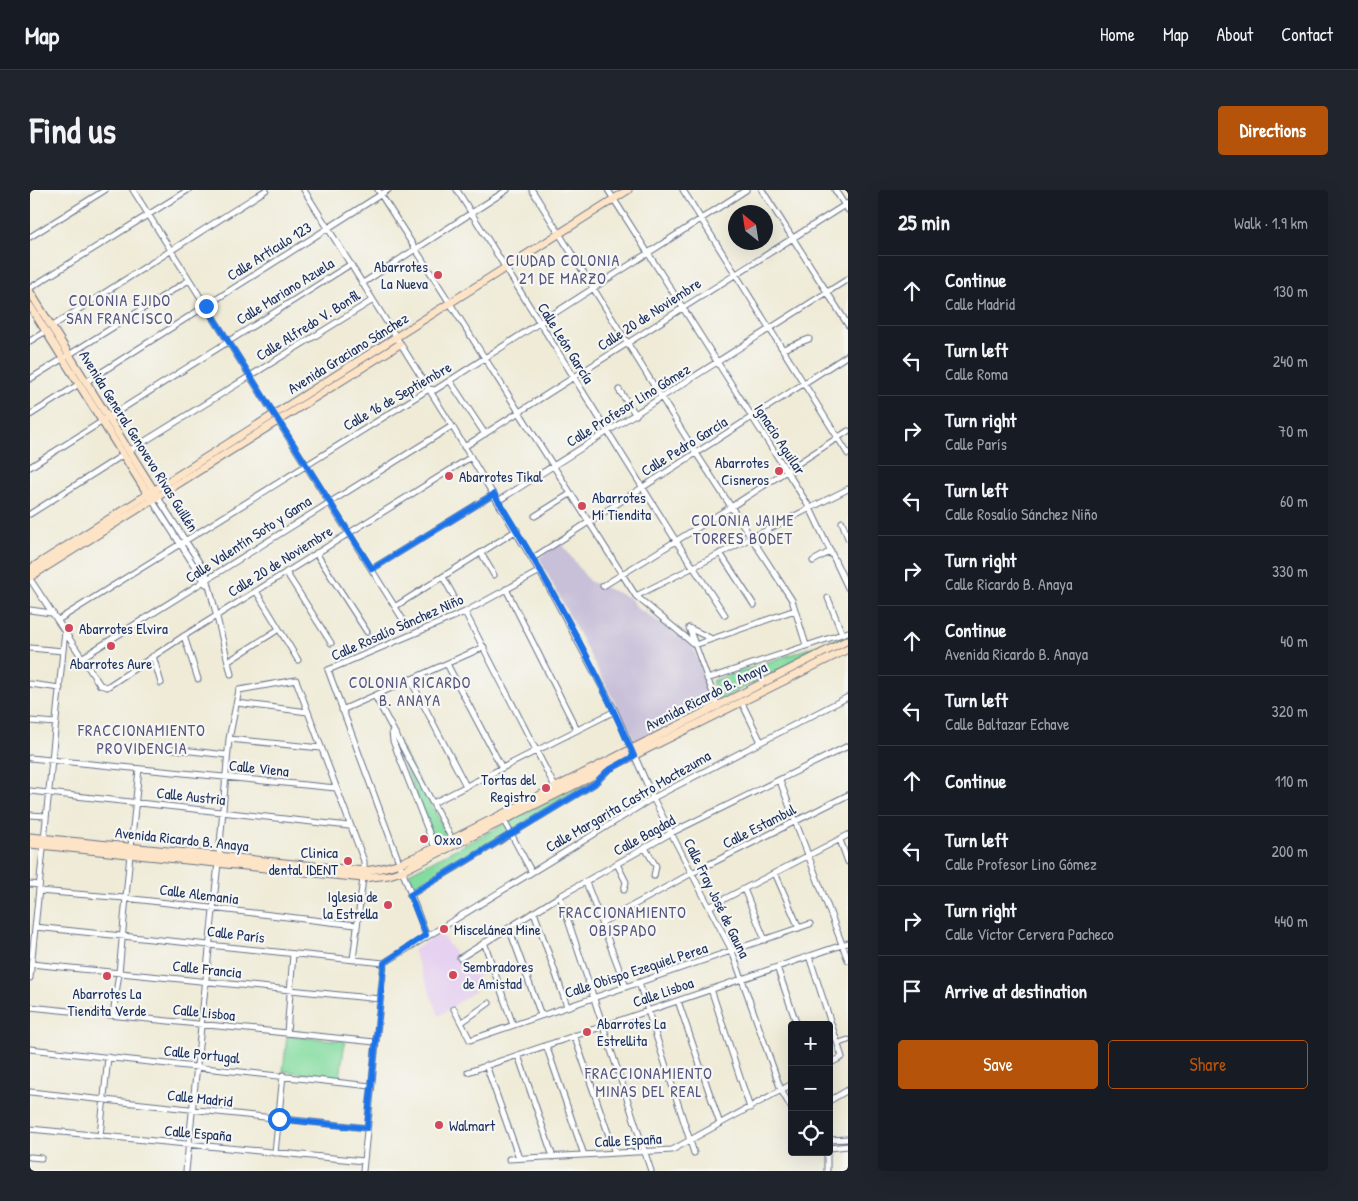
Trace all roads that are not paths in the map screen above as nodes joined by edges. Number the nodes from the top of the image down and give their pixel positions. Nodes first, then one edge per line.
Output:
1 (105, 190) edge
2 (132, 190) edge
3 (188, 190) edge
4 (266, 190) edge
5 (304, 190) edge
6 (388, 190) edge
7 (457, 190) edge
8 (508, 190) edge
9 (532, 190) edge
10 (608, 190) edge
11 (628, 190) edge
12 (683, 190) edge
13 (746, 190) edge
14 (762, 190) edge
15 (835, 190) edge
16 (380, 192) edge
17 (614, 199) junction
18 (846, 204) edge
19 (848, 210) edge
20 (471, 213) junction
21 (148, 215) junction
22 (702, 219) junction
23 (328, 228) junction
24 (560, 234) junction
25 (30, 237) edge
26 (792, 238) junction
27 (415, 249) junction
28 (171, 251) junction
29 (649, 254) junction
30 (351, 264) junction
31 (506, 269) junction
32 (736, 274) junction
33 (848, 279) edge
34 (189, 280) junction
35 (362, 283) junction
36 (594, 289) junction
37 (30, 290) edge
38 (827, 292) junction
39 (373, 300) junction
40 (450, 305) junction
41 (30, 306) edge
42 (206, 306) junction
43 (683, 308) junction
44 (540, 324) junction
45 (848, 325) edge
46 (48, 329) junction
47 (771, 329) junction
48 (809, 339) dead end
49 (398, 340) junction
50 (30, 341) edge
51 (228, 342) junction
52 (628, 343) junction
53 (783, 349) junction
54 (848, 355) edge
55 (66, 356) junction
56 (485, 359) junction
57 (717, 363) junction
58 (250, 376) junction
59 (30, 378) edge
60 (573, 378) junction
61 (450, 380) junction
62 (83, 383) junction
63 (804, 384) junction
64 (429, 389) junction
65 (619, 390) dead end
66 (662, 399) junction
67 (518, 412) junction
68 (30, 415) edge
69 (636, 415) junction
70 (276, 418) junction
71 (751, 418) junction
72 (105, 419) junction
73 (452, 426) junction
74 (848, 431) edge
75 (608, 433) junction
76 (485, 434) junction
77 (838, 438) junction
78 (464, 447) junction
79 (126, 453) junction
80 (696, 453) junction
81 (848, 454) edge
82 (471, 457) junction
83 (306, 465) junction
84 (30, 467) edge
85 (553, 467) junction
86 (786, 472) junction
87 (642, 487) junction
88 (848, 489) edge
89 (494, 494) junction
90 (570, 494) junction
91 (153, 495) junction
92 (329, 501) junction
93 (498, 501) junction
94 (731, 507) junction
95 (810, 508) junction
96 (30, 514) edge
97 (535, 516) dead end
98 (588, 521) junction
99 (842, 522) dead end
100 (517, 530) junction
101 (349, 532) junction
102 (91, 535) junction
103 (751, 538) junction
104 (848, 538) edge
105 (186, 540) junction
106 (676, 541) junction
107 (179, 544) junction
108 (831, 552) junction
109 (316, 553) junction
110 (481, 553) junction
111 (720, 554) junction
112 (533, 558) junction
113 (813, 561) dead end
114 (693, 567) junction
115 (30, 569) edge
116 (372, 569) junction
117 (540, 571) junction
118 (286, 572) junction
119 (494, 575) dead end
120 (622, 575) junction
121 (443, 577) junction
122 (30, 578) edge
123 (207, 582) junction
124 (603, 586) dead end
125 (848, 588) edge
126 (506, 589) junction
127 (256, 591) junction
128 (453, 595) dead end
129 (636, 596) junction
130 (828, 598) dead end
131 (754, 605) dead end
132 (396, 606) junction
133 (30, 610) edge
134 (794, 610) junction
135 (465, 612) junction
136 (51, 613) junction
137 (725, 614) dead end
138 (218, 615) junction
139 (402, 618) dead end
140 (58, 620) junction
141 (279, 629) junction
142 (65, 630) junction
143 (367, 632) dead end
144 (845, 633) edge
145 (184, 636) junction
146 (710, 638) junction
147 (848, 640) edge
148 (331, 643) dead end
149 (695, 644) junction
150 (806, 645) junction
151 (30, 648) edge
152 (484, 648) junction
153 (848, 648) edge
154 (63, 651) junction
155 (153, 656) junction
156 (83, 657) junction
157 (298, 660) dead end
158 (229, 661) junction
159 (447, 664) junction
160 (231, 674) dead end
161 (410, 679) junction
162 (707, 679) junction
163 (198, 680) dead end
164 (161, 683) dead end
165 (30, 684) edge
166 (60, 688) junction
167 (375, 696) junction
168 (848, 697) edge
169 (741, 702) junction
170 (237, 703) junction
171 (718, 709) junction
172 (342, 710) junction
173 (615, 711) junction
174 (308, 712) junction
175 (30, 721) edge
176 (56, 724) junction
177 (577, 730) junction
178 (392, 731) junction
179 (229, 739) junction
180 (762, 742) junction
181 (848, 746) edge
182 (155, 747) dead end
183 (321, 748) junction
184 (537, 751) junction
185 (632, 753) junction
186 (227, 755) junction
187 (30, 758) edge
188 (52, 760) junction
189 (502, 768) junction
190 (139, 769) junction
191 (607, 771) junction
192 (224, 777) junction
193 (780, 781) junction
194 (466, 786) junction
195 (555, 787) junction
196 (336, 788) junction
197 (30, 791) edge
198 (49, 793) junction
199 (848, 795) edge
200 (653, 798) junction
201 (136, 803) junction
202 (433, 803) junction
203 (223, 812) junction
204 (30, 815) edge
205 (46, 816) junction
206 (502, 818) junction
207 (795, 822) junction
208 (349, 826) junction
209 (671, 833) junction
210 (511, 834) junction
211 (848, 835) edge
212 (30, 837) edge
213 (452, 839) junction
214 (840, 840) junction
215 (44, 842) junction
216 (30, 844) edge
217 (435, 848) junction
218 (645, 848) junction
219 (130, 851) junction
220 (808, 856) junction
221 (218, 859) junction
222 (848, 862) edge
223 (617, 864) junction
224 (400, 868) junction
225 (531, 871) junction
226 (692, 873) junction
227 (776, 873) junction
228 (363, 874) junction
229 (654, 876) dead end
230 (586, 882) junction
231 (30, 884) edge
232 (39, 888) junction
233 (744, 889) junction
234 (624, 890) dead end
235 (410, 895) junction
236 (560, 896) junction
237 (125, 898) junction
238 (709, 907) junction
239 (213, 909) junction
240 (534, 912) junction
241 (34, 923) edge
242 (601, 923) junction
243 (810, 924) dead end
244 (356, 925) junction
245 (509, 928) junction
246 (799, 928) junction
247 (122, 935) junction
248 (426, 935) junction
249 (765, 940) junction
250 (484, 942) junction
251 (210, 944) junction
252 (845, 944) edge
253 (732, 951) junction
254 (294, 954) junction
255 (31, 956) edge
256 (809, 956) junction
257 (460, 958) dead end
258 (353, 960) junction
259 (848, 960) edge
260 (384, 963) junction
261 (31, 964) junction
262 (777, 967) junction
263 (119, 973) junction
264 (30, 978) edge
265 (742, 979) junction
266 (206, 981) junction
267 (640, 983) junction
268 (626, 987) junction
269 (711, 989) junction
270 (291, 990) junction
271 (595, 996) junction
272 (380, 999) junction
273 (678, 1001) junction
274 (489, 1003) dead end
275 (567, 1006) junction
276 (30, 1007) edge
277 (454, 1009) dead end
278 (649, 1010) junction
279 (113, 1015) junction
280 (541, 1015) junction
281 (795, 1021) edge
282 (462, 1022) junction
283 (201, 1024) junction
284 (513, 1025) junction
285 (604, 1026) junction
286 (287, 1033) junction
287 (574, 1036) junction
288 (848, 1040) edge
289 (375, 1042) junction
290 (839, 1043) junction
291 (546, 1045) junction
292 (30, 1049) edge
293 (518, 1055) junction
294 (108, 1057) junction
295 (833, 1062) edge
296 (486, 1065) junction
297 (197, 1066) junction
298 (468, 1072) dead end
299 (283, 1075) junction
300 (372, 1086) junction
301 (788, 1086) edge
302 (781, 1090) junction
303 (848, 1090) edge
304 (30, 1092) edge
305 (833, 1099) edge
306 (104, 1101) junction
307 (788, 1105) edge
308 (750, 1108) junction
309 (192, 1110) junction
310 (279, 1119) junction
311 (720, 1124) junction
312 (367, 1128) junction
313 (30, 1129) edge
314 (100, 1136) junction
315 (848, 1139) edge
316 (690, 1140) junction
317 (833, 1140) edge
318 (189, 1144) junction
319 (848, 1146) edge
320 (833, 1148) edge
321 (646, 1152) junction
322 (275, 1153) junction
323 (615, 1153) junction
324 (694, 1153) dead end
325 (584, 1155) junction
326 (826, 1156) edge
327 (30, 1157) edge
328 (553, 1157) junction
329 (41, 1158) dead end
330 (519, 1158) junction
331 (509, 1159) dead end
332 (364, 1161) junction
333 (186, 1171) edge
334 (363, 1171) edge
335 (651, 1171) edge
336 (827, 1171) edge

1 - 25 street
2 - 21 street
3 - 21 street
4 - 28 street
5 - 23 street, Calle Fray José de Gauna
6 - 16 street, Calle Artículo 123
7 - 20 street, Calle León García
8 - 20 street
9 - 24 street
10 - 17 street, Ignacio Aguilar
11 - 17 main road, Avenida Graciano Sánchez
12 - 22 street
13 - 22 street, Calle 16 de Septiembre
14 - 26 street
15 - 18 street
16 - 23 street, Calle Artículo 123
16 - 27 street
17 - 24 main road, Avenida Graciano Sánchez
17 - 29 street, Ignacio Aguilar
18 - 19 street
18 - 26 street, Calle 20 de Noviembre
20 - 27 street
20 - 31 street, Calle León García
21 - 28 street
21 - 37 street
22 - 29 street, Calle 16 de Septiembre
22 - 32 street
23 - 30 street, Calle Fray José de Gauna
23 - 42 street, Calle Artículo 123
24 - 31 main road, Avenida Graciano Sánchez
24 - 36 street
26 - 32 street, Calle 20 de Noviembre
26 - 38 street
27 - 35 street
27 - 40 street
28 - 34 street
28 - 46 street
29 - 36 street, Calle 16 de Septiembre
29 - 43 street, Ignacio Aguilar
30 - 35 street, Calle Fray José de Gauna
30 - 51 street, Calle Mariano Azuela
31 - 40 main road, Avenida Graciano Sánchez
31 - 44 street, Calle León García
32 - 43 street, Calle 20 de Noviembre
32 - 47 street
33 - 38 street, Calle Profesor Lino Gómez
34 - 42 street
34 - 55 street
35 - 39 street, Calle Fray José de Gauna
36 - 44 street, Calle 16 de Septiembre
36 - 52 street
37 - 46 main road, Avenida General Genovevo Rivas Guillén
38 - 45 street
38 - 47 street, Calle Profesor Lino Gómez
39 - 49 street, Calle Fray José de Gauna
39 - 58 street, Calle Alfredo V. Bonfil
40 - 49 main road, Avenida Graciano Sánchez
40 - 56 street
41 - 46 main road, Avenida General Genovevo Rivas Guillén
42 - 51 street
42 - 62 street, Calle Artículo 123
43 - 52 street, Calle 20 de Noviembre
43 - 57 street, Ignacio Aguilar
44 - 56 street, Calle 16 de Septiembre
44 - 60 street, Calle León García
46 - 50 street
46 - 55 main road, Avenida General Genovevo Rivas Guillén
47 - 53 street
47 - 57 street, Calle Profesor Lino Gómez
48 - 53 street
49 - 64 street, Calle Fray José de Gauna
49 - 70 main road, Avenida Graciano Sánchez
51 - 58 street
51 - 72 street, Calle Mariano Azuela
52 - 60 street, Calle 20 de Noviembre
52 - 66 street
53 - 63 street
54 - 63 street, Calle Pedro García
55 - 59 street
55 - 62 main road, Avenida General Genovevo Rivas Guillén
56 - 61 street, Calle 16 de Septiembre
56 - 67 street
57 - 66 street, Calle Profesor Lino Gómez
57 - 71 street, Ignacio Aguilar
58 - 70 street
58 - 79 street, Calle Alfredo V. Bonfil
60 - 67 street, Calle 20 de Noviembre
60 - 75 street, Calle León García
61 - 64 street, Calle 16 de Septiembre
61 - 76 street
62 - 68 street, Calle Artículo 123
62 - 72 main road, Avenida General Genovevo Rivas Guillén
63 - 71 street, Calle Pedro García
63 - 77 street
64 - 73 street, Calle Fray José de Gauna
64 - 83 street, Calle 16 de Septiembre
65 - 69 street
66 - 69 street, Calle Profesor Lino Gómez
66 - 80 street
67 - 76 street, Calle 20 de Noviembre
67 - 85 street
69 - 75 street, Calle Profesor Lino Gómez
70 - 83 street
70 - 91 main road, Avenida Graciano Sánchez
71 - 80 street, Calle Pedro García
71 - 86 street, Ignacio Aguilar
72 - 79 main road, Avenida General Genovevo Rivas Guillén
72 - 84 street, Calle Mariano Azuela
73 - 78 street, Calle Fray José de Gauna
73 - 92 street, Calle Valentín Soto y Gama
74 - 77 street
75 - 85 street, Calle Profesor Lino Gómez
75 - 87 street, Calle León García
76 - 78 street, Calle 20 de Noviembre
77 - 81 street
77 - 86 street
78 - 82 street, Calle Fray José de Gauna
79 - 91 main road, Avenida General Genovevo Rivas Guillén
79 - 96 street, Calle Alfredo V. Bonfil
80 - 87 street, Calle Pedro García
80 - 94 street
82 - 89 street, Calle Fray José de Gauna
82 - 101 street, Calle 20 de Noviembre
83 - 92 street
83 - 105 street, Calle 16 de Septiembre
85 - 90 street
85 - 93 street, Calle Profesor Lino Gómez
86 - 94 street
86 - 95 street, Ignacio Aguilar
87 - 98 street, Calle Pedro García
87 - 106 street, Calle León García
88 - 95 street
89 - 93 street, Calle Fray José de Gauna
89 - 116 street
90 - 97 street
90 - 98 street
91 - 102 main road, Avenida Graciano Sánchez
91 - 105 street, Avenida General Genovevo Rivas Guillén
91 - 107 street, Avenida General Genovevo Rivas Guillén
92 - 101 street
92 - 123 street, Calle Valentín Soto y Gama
93 - 100 street, Calle Fray José de Gauna
94 - 103 street
94 - 106 street
95 - 103 street
95 - 108 street, Ignacio Aguilar
98 - 112 street, Calle Pedro García
98 - 120 street
99 - 104 street
100 - 110 street
100 - 112 street, Calle Fray José de Gauna
101 - 109 street, Calle 20 de Noviembre
101 - 116 street
102 - 115 main road, Avenida Graciano Sánchez
102 - 122 main road, Avenida Graciano Sánchez
103 - 111 street
103 - 134 street
105 - 107 street, Calle 16 de Septiembre
105 - 123 street, Avenida General Genovevo Rivas Guillén
106 - 114 street, Calle León García
106 - 120 street
107 - 123 street, Avenida General Genovevo Rivas Guillén
107 - 140 street, Calle 16 de Septiembre
108 - 113 street
108 - 125 street, Ignacio Aguilar
109 - 118 street, Calle 20 de Noviembre
109 - 143 street
110 - 119 street
110 - 121 street
111 - 114 street
111 - 131 street
112 - 117 street, Calle Fray José de Gauna
114 - 129 street
114 - 137 street, Calle León García
116 - 132 street
117 - 126 street, Calle Rosalío Sánchez Niño
117 - 173 street, Calle Fray José de Gauna
118 - 127 street, Calle 20 de Noviembre
118 - 148 street
120 - 124 street
120 - 129 street
121 - 128 street
121 - 132 street
122 - 136 street
123 - 138 street
123 - 156 street, Calle Valentín Soto y Gama
126 - 135 street, Calle Rosalío Sánchez Niño
126 - 177 street
127 - 138 street, Calle 20 de Noviembre
127 - 141 street
129 - 149 street
130 - 144 street
132 - 139 street
133 - 136 street
134 - 146 street
134 - 150 street
135 - 152 street
135 - 172 street, Calle Rosalío Sánchez Niño
136 - 140 street
138 - 145 street, Calle 20 de Noviembre
138 - 158 street
140 - 142 street
141 - 157 street
141 - 158 street
142 - 154 street
142 - 156 street
144 - 150 street
145 - 155 street, Calle 20 de Noviembre
145 - 163 street
146 - 149 street
146 - 149 street
147 - 171 main road, Avenida Ricardo B. Anaya
149 - 162 street
150 - 162 street
151 - 154 street
152 - 159 street
152 - 184 street
153 - 169 main road, Avenida Ricardo B. Anaya
154 - 166 street
155 - 156 street, Calle 20 de Noviembre
155 - 164 street
158 - 160 street
159 - 161 street
159 - 189 street
161 - 167 street
161 - 194 street
162 - 171 street
165 - 166 street
166 - 176 street
167 - 172 street
167 - 178 street
168 - 180 street, Calle Margarita Castro Moctezuma
169 - 171 main road, Avenida Ricardo B. Anaya
169 - 180 street
170 - 174 street
170 - 174 street
170 - 179 street
171 - 185 main road, Avenida Ricardo B. Anaya
172 - 224 street, Calle Rosalío Sánchez Niño
173 - 177 street
173 - 185 street, Calle Fray José de Gauna
174 - 183 street
175 - 176 street
176 - 188 street
177 - 184 street
178 - 202 street
178 - 217 street
179 - 183 street
179 - 186 street
180 - 200 street, Calle Margarita Castro Moctezuma
181 - 193 street, Calle Bagdad
182 - 186 street
183 - 196 street
184 - 189 street
184 - 195 street
185 - 191 main road, Avenida Ricardo B. Anaya
185 - 195 main road, Avenida Ricardo B. Anaya
185 - 200 street, Calle Fray José de Gauna
186 - 192 street
187 - 188 street, Calle Viena
188 - 190 street, Calle Viena
188 - 198 street
189 - 194 street
190 - 192 street, Calle Viena
190 - 201 street
191 - 206 main road, Avenida Ricardo B. Anaya
191 - 210 street
192 - 196 street, Calle Viena
192 - 203 street
193 - 207 street
193 - 209 street, Calle Bagdad
194 - 202 street
195 - 206 main road, Avenida Ricardo B. Anaya
196 - 208 street
197 - 198 street, Calle Austria
198 - 201 street, Calle Austria
198 - 205 street
199 - 207 street, Calle Estambul
200 - 209 street, Calle Fray José de Gauna
200 - 225 street, Calle Margarita Castro Moctezuma
201 - 203 street, Calle Austria
201 - 219 street
202 - 213 street
203 - 208 street, Calle Austria
203 - 221 street
204 - 205 street
205 - 215 street
206 - 210 street
206 - 213 main road, Avenida Ricardo B. Anaya
206 - 224 main road, Avenida Ricardo B. Anaya
207 - 220 street
207 - 226 street, Calle Estambul
208 - 228 street
209 - 218 street, Calle Bagdad
209 - 226 street, Calle Fray José de Gauna
210 - 225 street
210 - 235 street
211 - 214 street
212 - 215 main road, Avenida Ricardo B. Anaya
213 - 217 main road, Avenida Ricardo B. Anaya
214 - 220 street
214 - 222 street
215 - 216 main road, Avenida Ricardo B. Anaya
215 - 219 main road, Avenida Ricardo B. Anaya
215 - 232 street
217 - 224 main road, Avenida Ricardo B. Anaya
218 - 223 street, Calle Bagdad
218 - 229 street
219 - 221 main road, Avenida Ricardo B. Anaya
219 - 237 street
220 - 227 street
220 - 252 street
221 - 228 main road, Avenida Ricardo B. Anaya
221 - 239 street
223 - 230 street, Calle Bagdad
223 - 234 street
224 - 228 main road, Avenida Ricardo B. Anaya
224 - 235 street, Calle Rosalío Sánchez Niño
225 - 248 street, Calle Margarita Castro Moctezuma
226 - 238 street, Calle Fray José de Gauna
226 - 242 street, Calle Estambul
227 - 233 street
227 - 246 street
228 - 244 street
230 - 236 street, Calle Bagdad
230 - 242 street
231 - 232 street, Calle Alemania
232 - 237 street, Calle Alemania
232 - 241 street
233 - 238 street
233 - 249 street
235 - 248 street, Calle Rosalío Sánchez Niño
236 - 240 street, Calle Bagdad
236 - 271 street
237 - 239 street, Calle Alemania
237 - 247 street
238 - 253 street, Calle Fray José de Gauna
239 - 244 street, Calle Alemania
239 - 251 street
240 - 245 street, Calle Bagdad
240 - 275 street
241 - 247 street, Calle París
241 - 255 street
242 - 268 street
243 - 246 street, Calle Obispo Ezequiel Perea
244 - 258 street
245 - 250 street, Calle Bagdad
245 - 280 street
246 - 249 street, Calle Obispo Ezequiel Perea
247 - 251 street, Calle París
247 - 263 street
248 - 260 street
249 - 253 street, Calle Obispo Ezequiel Perea
250 - 257 street, Calle Bagdad
250 - 284 street
251 - 254 street, Calle París
251 - 266 street
252 - 256 street, Calle Lisboa
252 - 259 street
253 - 265 street, Calle Fray José de Gauna
253 - 267 street, Calle Obispo Ezequiel Perea
254 - 258 street, Calle París
254 - 270 street
255 - 261 street
256 - 262 street, Calle Lisboa
256 - 290 street
258 - 260 street, Calle París
260 - 272 street
261 - 263 street, Calle Francia
261 - 264 street
262 - 265 street, Calle Lisboa
262 - 281 street
263 - 266 street, Calle Francia
263 - 279 street
265 - 269 street, Calle Lisboa
265 - 302 street, Calle Fray José de Gauna
266 - 270 street, Calle Francia
266 - 283 street
267 - 268 street, Calle Obispo Ezequiel Perea
267 - 278 street
268 - 271 street, Calle Obispo Ezequiel Perea
269 - 273 street, Calle Lisboa
269 - 308 street
270 - 272 street, Calle Francia
270 - 286 street
271 - 275 street, Calle Obispo Ezequiel Perea
271 - 285 street
272 - 289 street
273 - 278 street, Calle Lisboa
273 - 311 street
274 - 282 street
275 - 280 street, Calle Obispo Ezequiel Perea
276 - 279 street, Calle Lisboa
277 - 282 street
278 - 285 street, Calle Lisboa
278 - 316 street
279 - 283 street, Calle Lisboa
280 - 284 street, Calle Obispo Ezequiel Perea
282 - 284 street, Calle Obispo Ezequiel Perea
283 - 286 street, Calle Lisboa
283 - 297 street
285 - 287 street, Calle Lisboa
285 - 321 street
286 - 289 street, Calle Lisboa
287 - 291 street, Calle Lisboa
287 - 323 street
288 - 290 street
289 - 300 street
290 - 295 street
291 - 293 street, Calle Lisboa
291 - 325 street
292 - 294 street, Calle Portugal
293 - 296 street, Calle Lisboa
293 - 328 street
294 - 297 street, Calle Portugal
294 - 306 street
296 - 298 street, Calle Lisboa
296 - 330 street
297 - 299 street, Calle Portugal
297 - 309 street
299 - 300 street, Calle Portugal
299 - 310 street
300 - 312 street
301 - 302 street, Calle España
302 - 307 street, Calle Fray José de Gauna
302 - 308 street, Calle España
303 - 305 street
304 - 306 street, Calle Madrid
306 - 309 street, Calle Madrid
306 - 314 street
308 - 311 street, Calle España
309 - 310 street, Calle Madrid
309 - 318 street
310 - 312 street, Calle Madrid
310 - 322 street
311 - 316 street, Calle España
312 - 332 street
313 - 314 street, Calle España
314 - 318 street, Calle España
315 - 317 street
316 - 321 street, Calle España
316 - 324 street
318 - 322 street, Calle España
318 - 333 street
319 - 320 street
321 - 323 street, Calle España
321 - 335 street
322 - 332 street, Calle España
323 - 325 street, Calle España
325 - 328 street, Calle España
326 - 336 street
327 - 329 street
328 - 330 street, Calle España
330 - 331 street, Calle España
332 - 334 street

